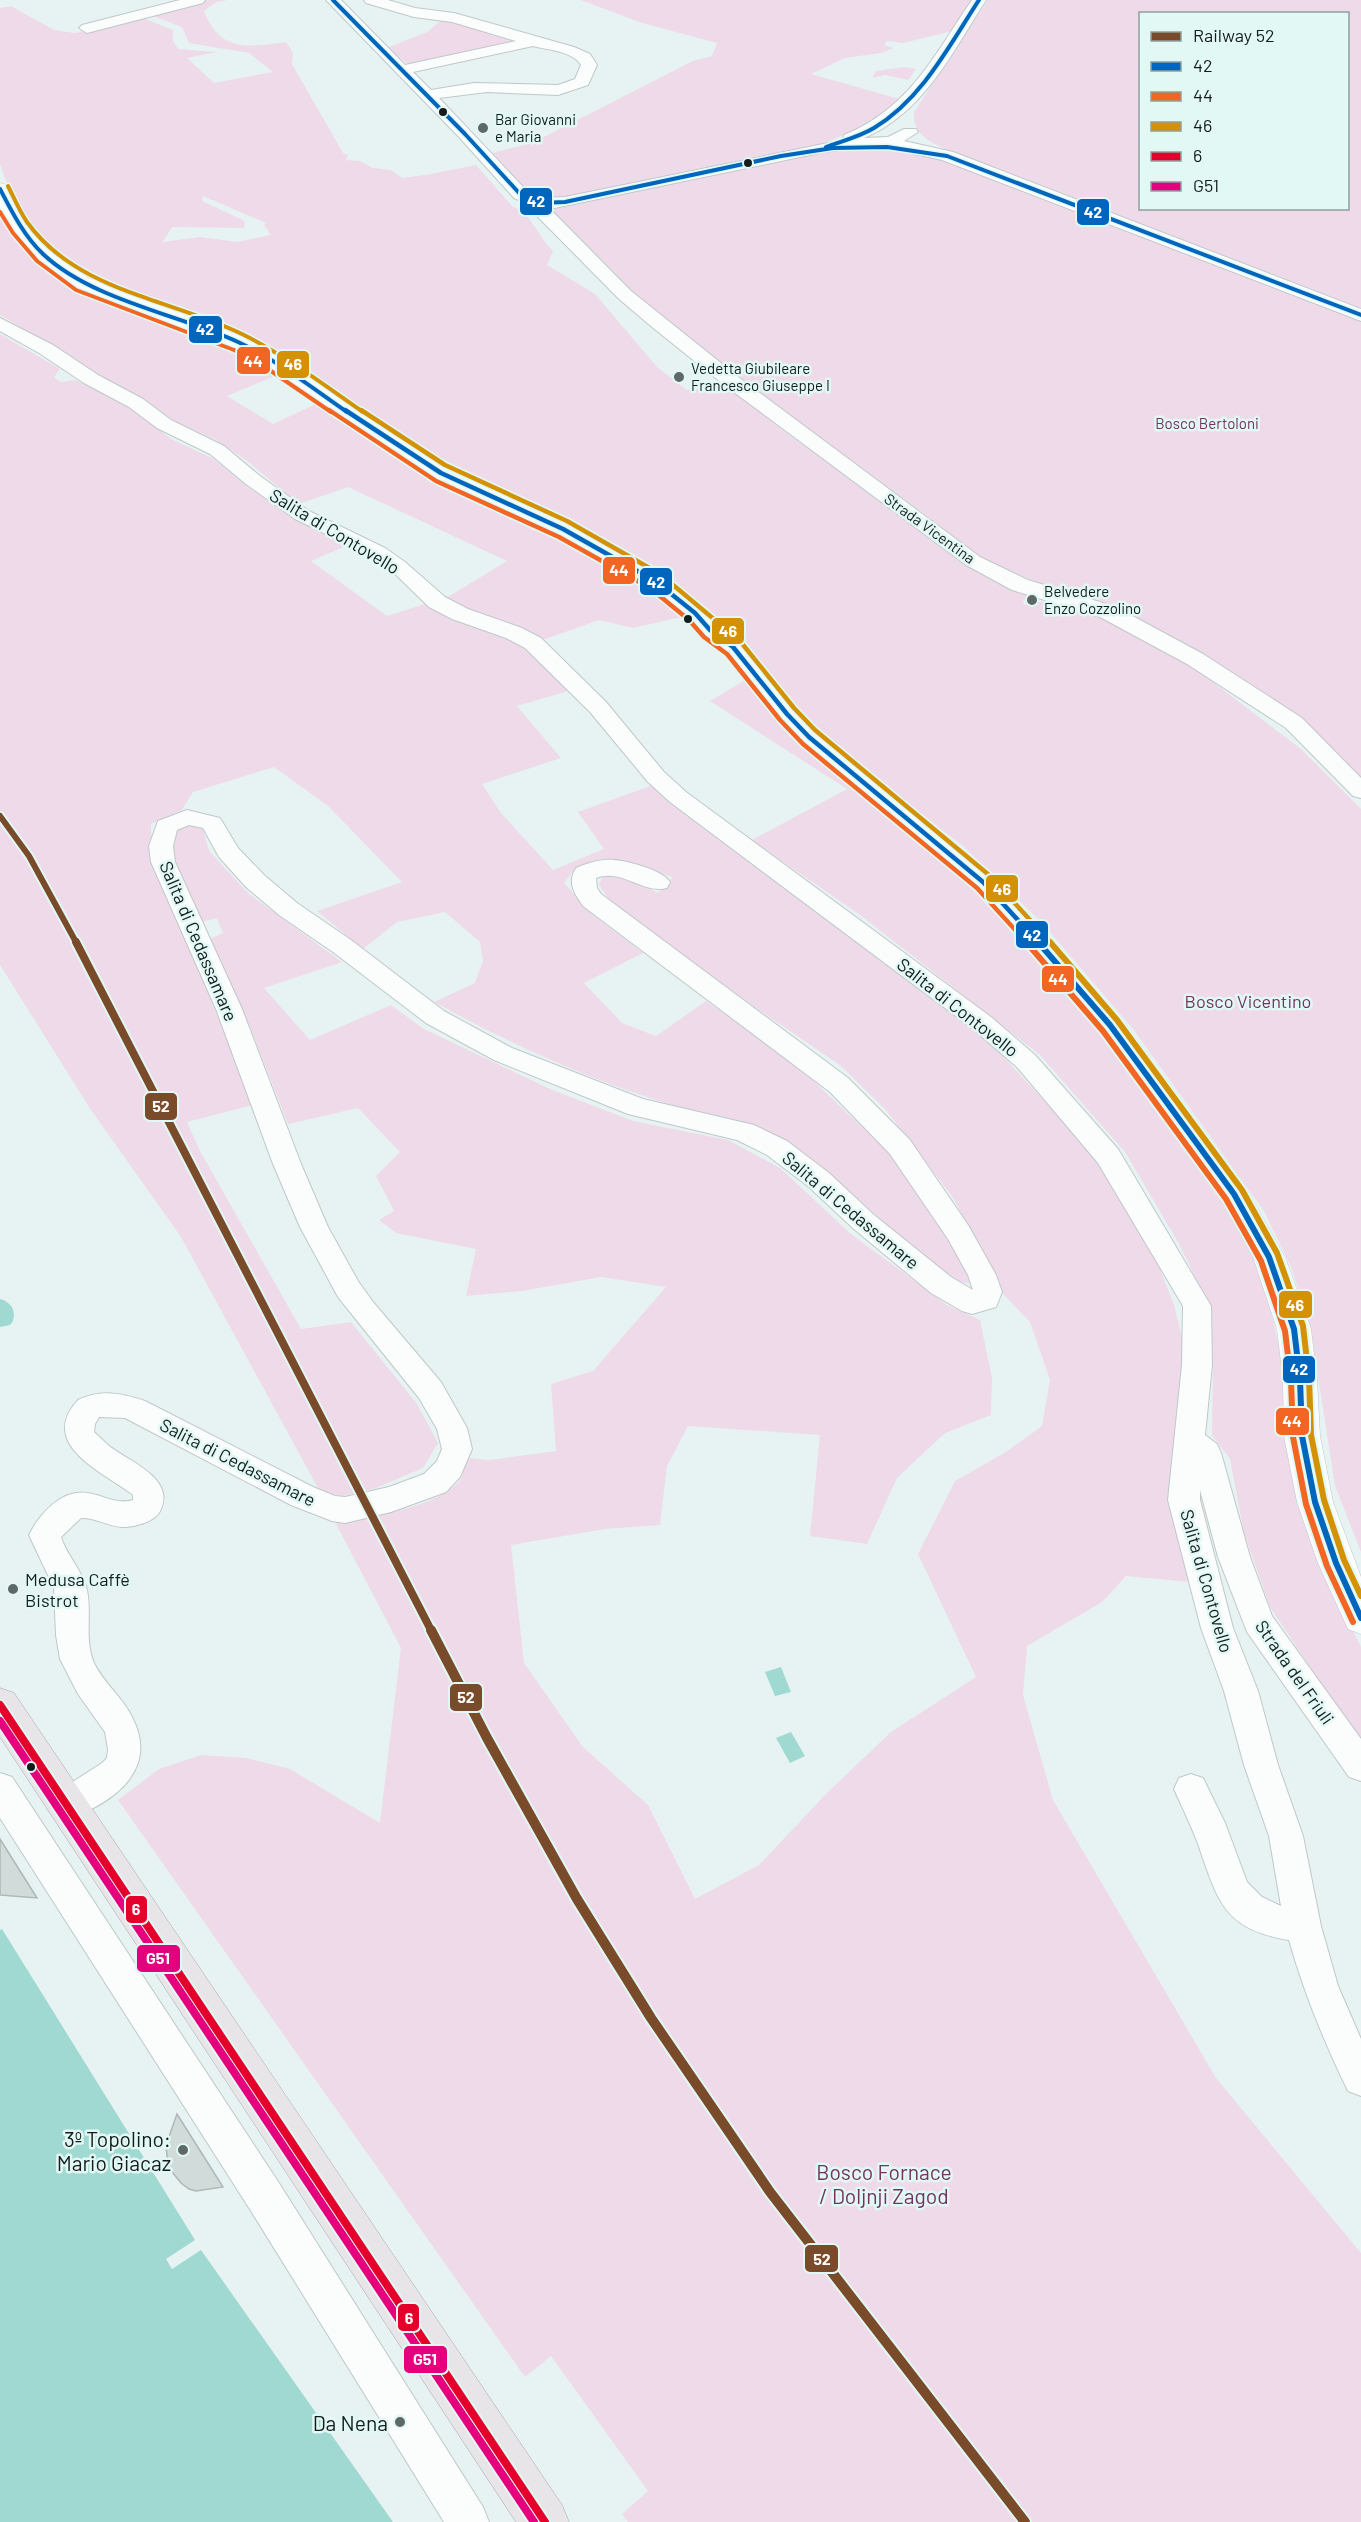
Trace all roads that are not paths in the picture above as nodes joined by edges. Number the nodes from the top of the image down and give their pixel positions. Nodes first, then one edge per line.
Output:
1 (198, 0) edge
2 (333, 0) edge
3 (371, 0) edge
4 (979, 0) edge
5 (87, 28) dead end
6 (526, 40) junction
7 (402, 70) junction
8 (917, 91) junction
9 (428, 96) junction
10 (874, 128) junction
11 (910, 132) junction
12 (889, 143) junction
13 (824, 147) junction
14 (947, 156) junction
15 (0, 189) edge
16 (539, 203) junction
17 (1361, 315) edge
18 (0, 324) edge
19 (1361, 791) edge
20 (658, 882) dead end
21 (1191, 1441) junction
22 (1361, 1618) edge
23 (0, 1705) edge
24 (1361, 1766) edge
25 (0, 1788) edge
26 (1191, 1789) dead end
27 (66, 1805) junction
28 (1304, 1926) junction
29 (1361, 2079) edge
30 (468, 2522) edge
31 (545, 2522) edge

1 - 5 street
2 - 7 street
3 - 6 street
4 - 8 street
6 - 7 street
6 - 9 street
7 - 9 street
8 - 10 street
8 - 11 street
9 - 16 street
10 - 11 street
10 - 12 street
10 - 13 street
11 - 12 street
11 - 14 street
12 - 13 street
12 - 14 street
13 - 16 street
14 - 17 street
15 - 22 main road
16 - 19 street, Strada Vicentina
18 - 21 street, Salita di Contovello
20 - 27 street, Salita di Cedassamare
21 - 24 street, Strada del Friuli
21 - 28 street, Salita di Contovello
23 - 27 main road
25 - 30 street
26 - 28 street
27 - 31 main road
28 - 29 street, Salita di Contovello

